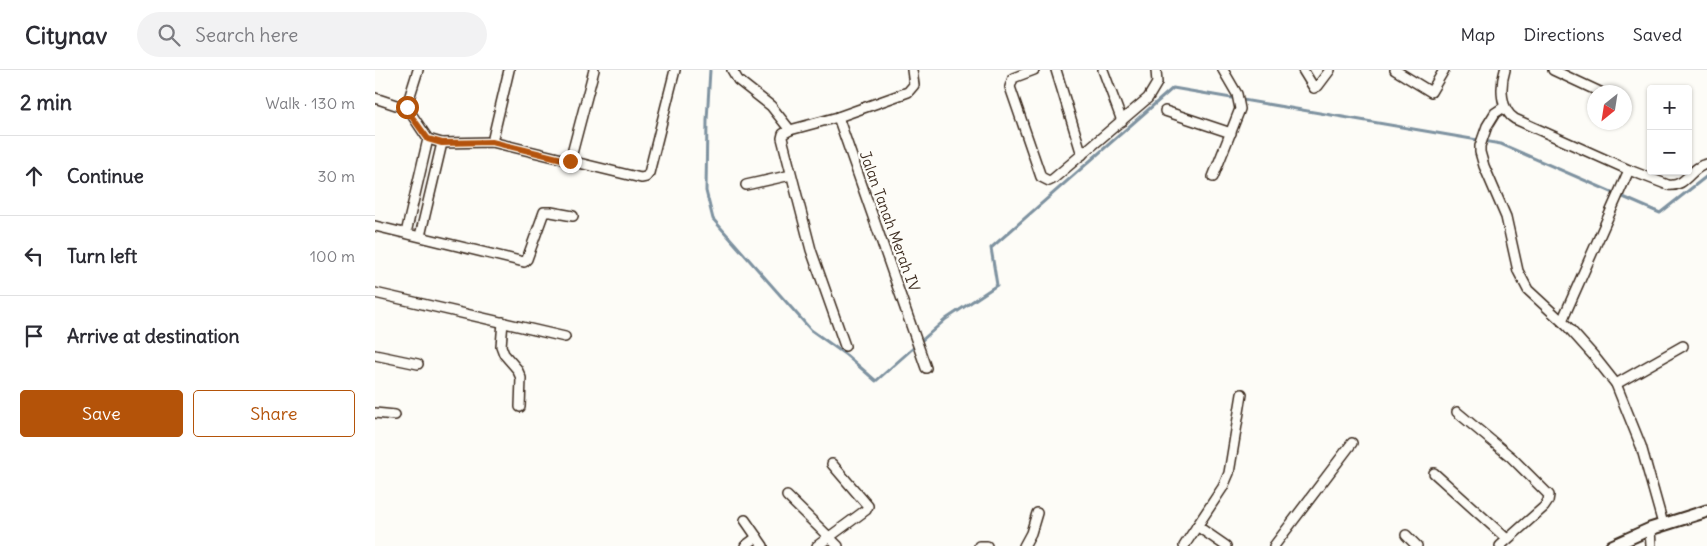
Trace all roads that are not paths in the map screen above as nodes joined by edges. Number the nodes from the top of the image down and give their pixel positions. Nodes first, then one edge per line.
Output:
1 (417, 70) edge
2 (509, 70) edge
3 (594, 70) edge
4 (675, 70) edge
5 (732, 70) edge
6 (912, 70) edge
7 (1034, 70) edge
8 (1055, 70) edge
9 (1103, 70) edge
10 (1156, 70) edge
11 (1223, 70) edge
12 (1303, 70) edge
13 (1331, 70) edge
14 (1395, 70) edge
15 (1444, 70) edge
16 (1505, 70) edge
17 (1553, 70) edge
18 (1587, 86) edge
19 (375, 98) edge
20 (1504, 106) junction
21 (408, 109) junction
22 (1165, 111) dead end
23 (838, 117) junction
24 (1122, 121) junction
25 (790, 130) junction
26 (1231, 133) junction
27 (428, 139) junction
28 (492, 142) junction
29 (442, 143) junction
30 (1082, 156) junction
31 (570, 161) junction
32 (1707, 164) edge
33 (1629, 170) junction
34 (791, 175) junction
35 (1213, 177) dead end
36 (419, 178) junction
37 (432, 182) junction
38 (746, 184) dead end
39 (573, 216) dead end
40 (375, 226) edge
41 (406, 233) junction
42 (420, 236) junction
43 (375, 294) edge
44 (1562, 321) junction
45 (503, 322) junction
46 (565, 337) dead end
47 (845, 346) dead end
48 (1683, 346) dead end
49 (375, 355) edge
50 (418, 364) dead end
51 (927, 368) dead end
52 (1616, 384) junction
53 (1242, 394) dead end
54 (520, 407) dead end
55 (1457, 412) dead end
56 (375, 413) edge
57 (395, 415) dead end
58 (1352, 443) dead end
59 (832, 464) dead end
60 (1434, 473) dead end
61 (787, 496) dead end
62 (1707, 511) edge
63 (1037, 513) dead end
64 (745, 520) dead end
65 (1663, 524) junction
66 (1197, 526) junction
67 (1650, 529) junction
68 (1406, 535) dead end
69 (757, 537) junction
70 (829, 537) junction
71 (1507, 539) junction
72 (745, 546) edge
73 (763, 546) edge
74 (817, 546) edge
75 (838, 546) edge
76 (979, 546) edge
77 (987, 546) edge
78 (1024, 546) edge
79 (1183, 546) edge
80 (1226, 546) edge
81 (1274, 546) edge
82 (1417, 546) edge
83 (1500, 546) edge
84 (1612, 546) edge
85 (1651, 546) edge

1 - 21 street
2 - 28 street
3 - 31 street
4 - 31 street
5 - 25 street
6 - 23 street
7 - 30 street
8 - 30 street
9 - 24 street
10 - 24 street
11 - 26 street
12 - 13 street
14 - 15 street
16 - 20 street
17 - 18 street
19 - 21 street
20 - 33 street
20 - 44 street
21 - 27 street
22 - 26 street
23 - 25 street
23 - 51 street, Jalan Tanah Merah IV
24 - 30 street
25 - 34 street
26 - 35 street
27 - 29 street
27 - 36 street
28 - 29 street
28 - 31 street
29 - 37 street
32 - 33 street
33 - 44 street
34 - 38 street
34 - 47 street
36 - 37 street
36 - 41 street
37 - 42 street
39 - 42 street
40 - 41 street
41 - 42 street
43 - 45 street
44 - 52 street
45 - 46 street
45 - 54 street
48 - 52 street
49 - 50 street
52 - 65 street
53 - 66 street
55 - 71 street
56 - 57 street
58 - 81 street
59 - 70 street
60 - 71 street
61 - 70 street
62 - 65 street
63 - 78 street
64 - 69 street
65 - 67 street
66 - 79 street
66 - 80 street
67 - 84 street
67 - 85 street
68 - 82 street
69 - 72 street
69 - 73 street
70 - 74 street
70 - 75 street
71 - 83 street
76 - 77 street

